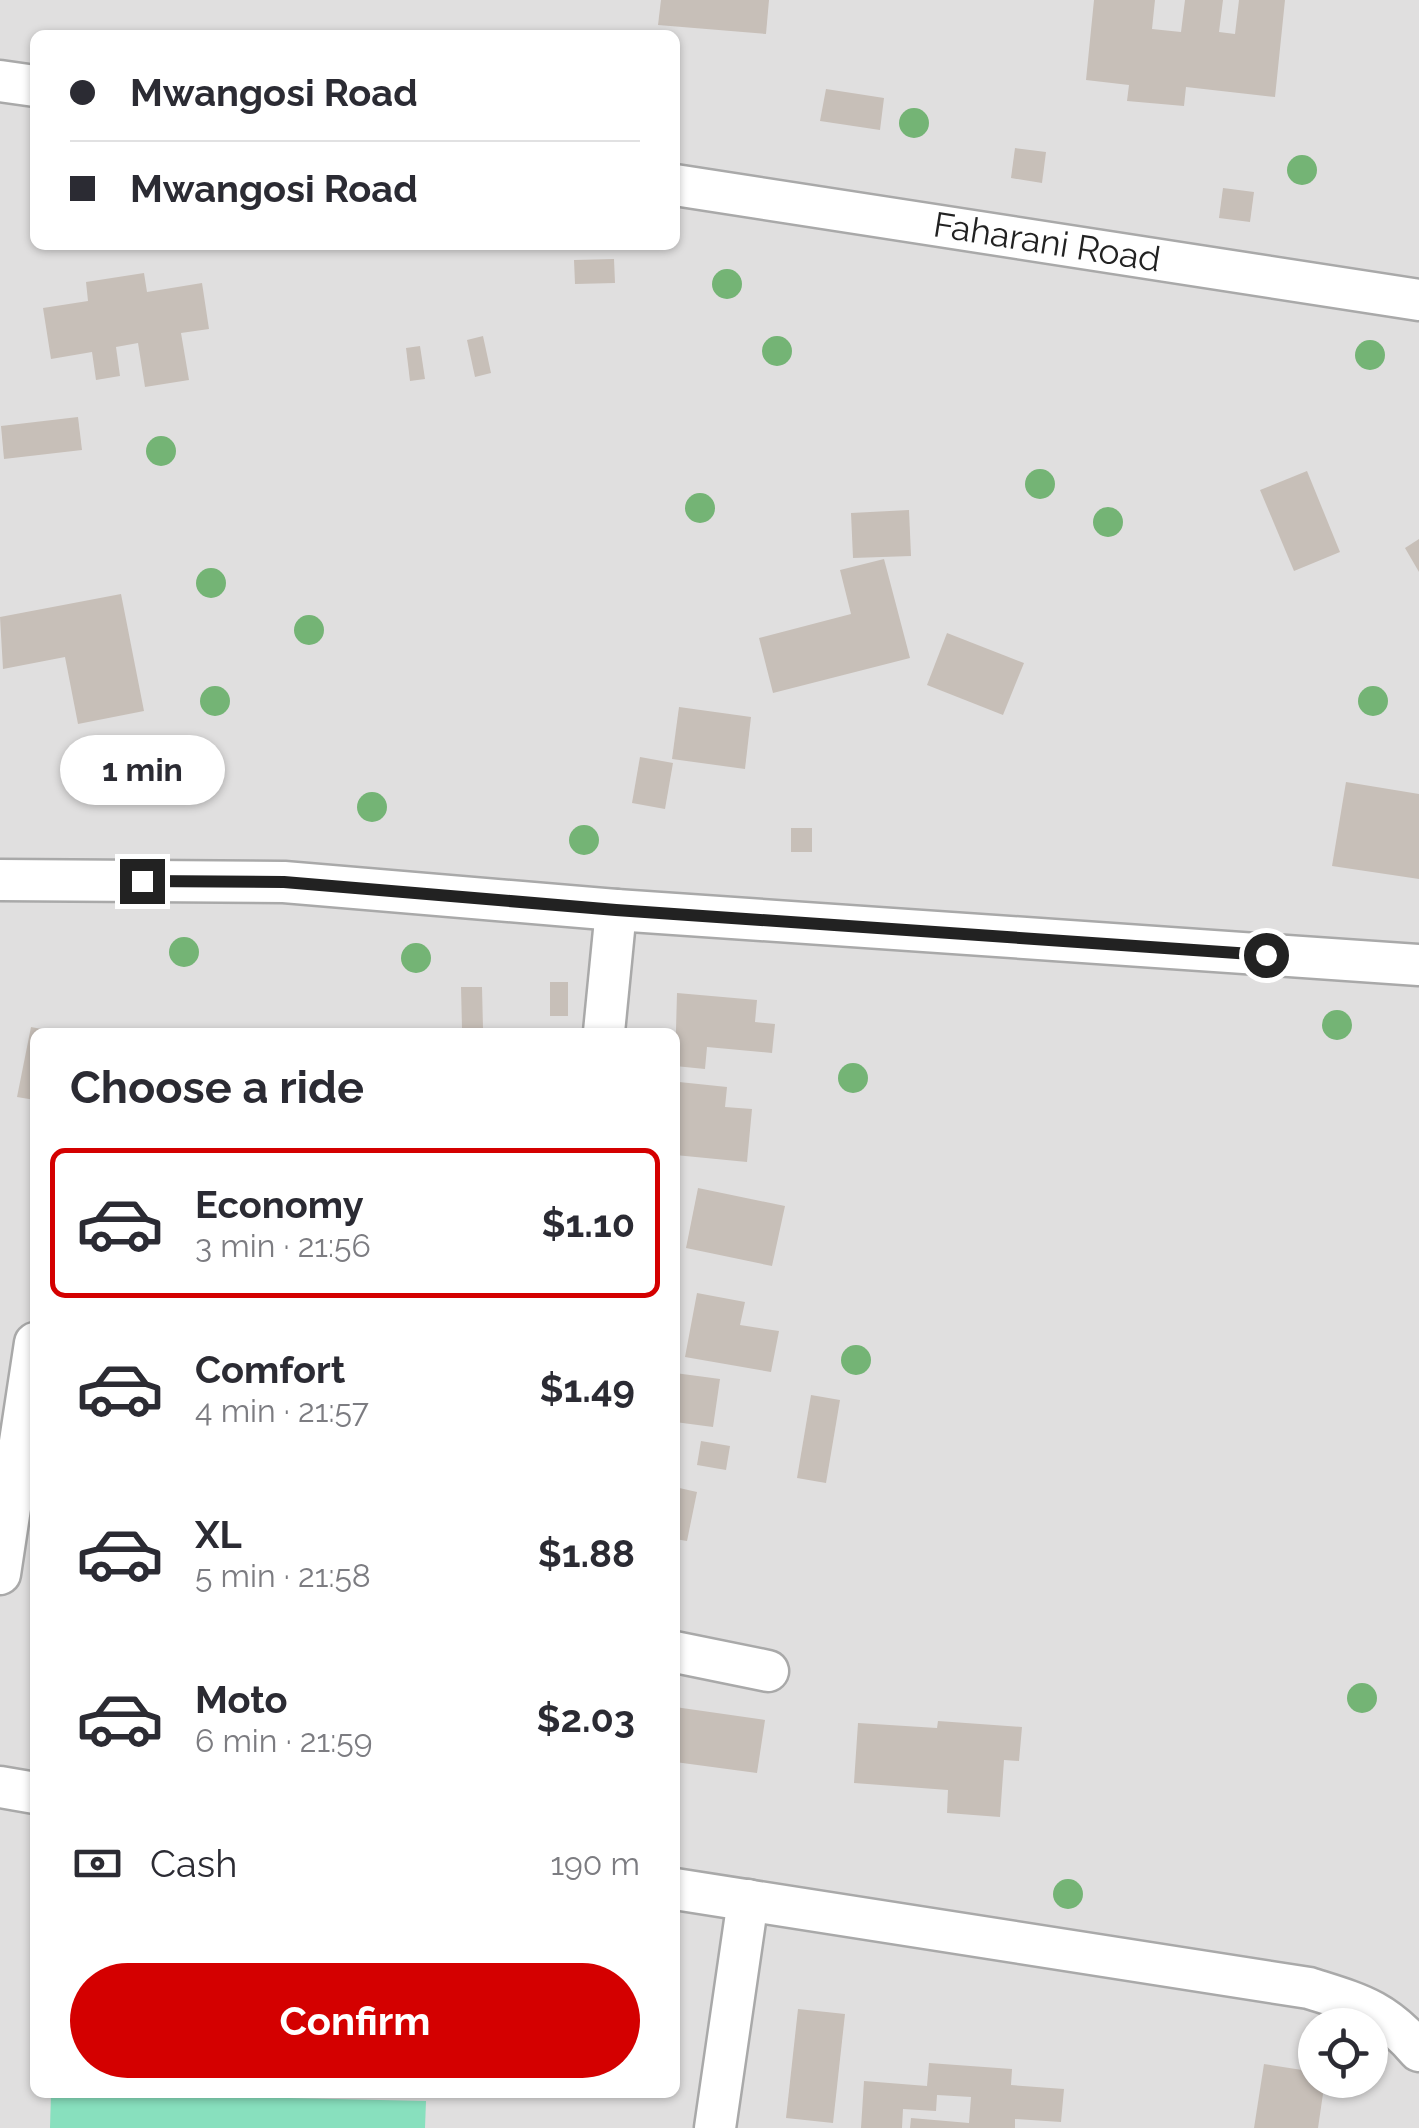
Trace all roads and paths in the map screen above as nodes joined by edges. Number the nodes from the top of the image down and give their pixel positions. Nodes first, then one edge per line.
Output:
1 (0, 80) edge
2 (30, 85) edge
3 (680, 186) edge
4 (1419, 300) edge
5 (0, 880) edge
6 (616, 910) junction
7 (1419, 966) edge
8 (604, 1028) edge
9 (30, 1413) edge
10 (22, 1526) edge
11 (0, 1574) edge
12 (680, 1653) edge
13 (768, 1671) dead end
14 (0, 1787) edge
15 (30, 1791) edge
16 (680, 1890) edge
17 (748, 1900) junction
18 (1413, 2036) edge
19 (715, 2128) edge

1 - 2 street
3 - 4 street, Faharani Road
5 - 6 street
6 - 7 street
6 - 8 street
9 - 10 street
10 - 11 street
12 - 13 street
14 - 15 street
16 - 17 street
17 - 18 street
17 - 19 street

